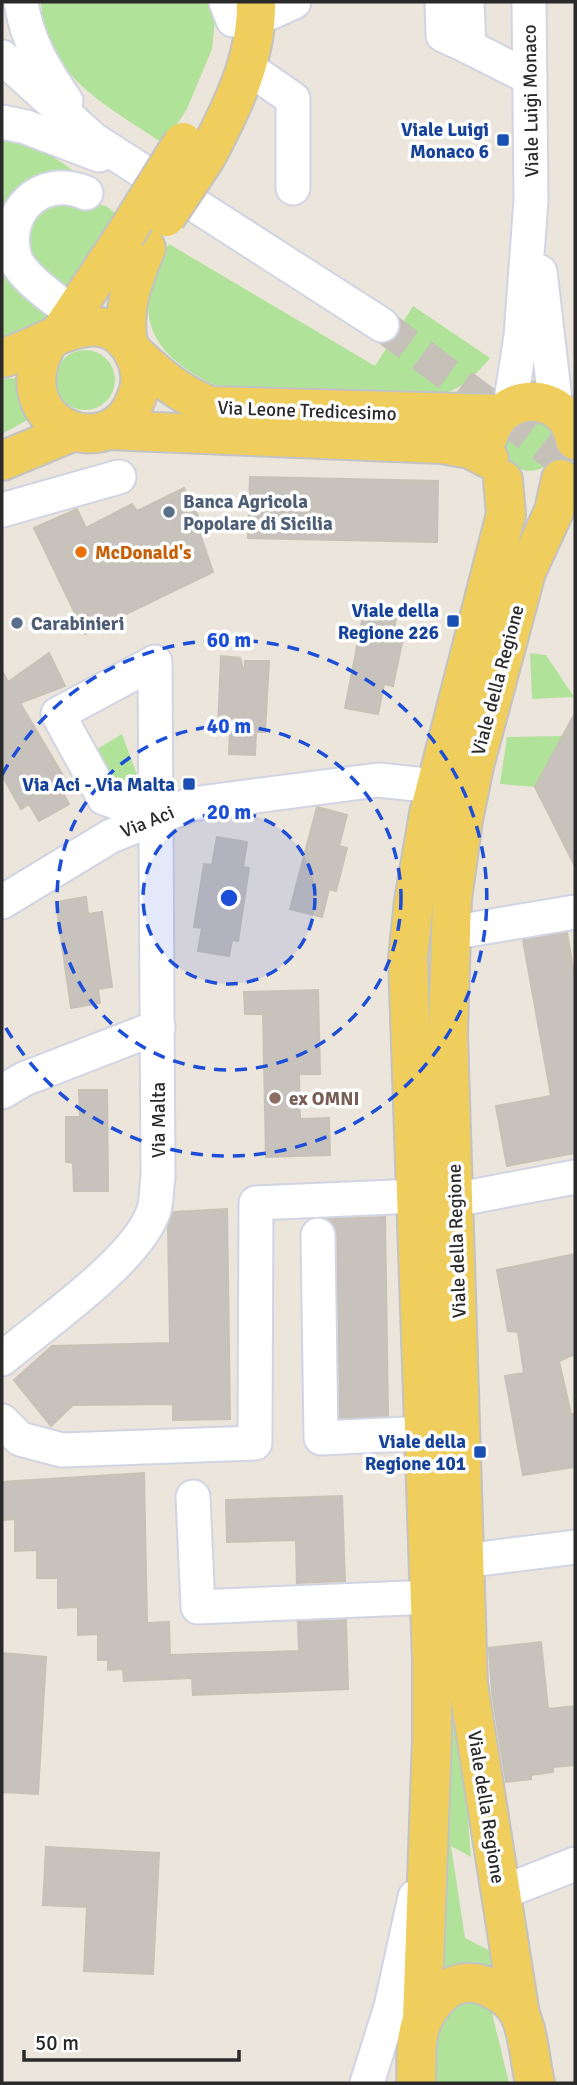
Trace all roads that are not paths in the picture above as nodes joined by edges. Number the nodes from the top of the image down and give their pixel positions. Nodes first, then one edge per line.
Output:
1 (21, 2) edge
2 (294, 2) edge
3 (442, 2) edge
4 (467, 2) edge
5 (529, 2) edge
6 (241, 9) edge
7 (469, 47) junction
8 (2, 57) edge
9 (247, 66) junction
10 (530, 78) junction
11 (2, 122) edge
12 (94, 140) junction
13 (195, 149) junction
14 (139, 171) junction
15 (293, 188) dead end
16 (86, 193) dead end
17 (531, 200) junction
18 (136, 242) junction
19 (382, 325) tunnel mouth
20 (60, 330) junction
21 (131, 348) junction
22 (2, 358) edge
23 (505, 410) junction
24 (90, 431) junction
25 (569, 447) edge
26 (2, 461) edge
27 (496, 470) junction
28 (119, 477) dead end
29 (2, 510) edge
30 (435, 786) junction
31 (155, 816) junction
32 (2, 902) edge
33 (575, 912) edge
34 (450, 933) junction
35 (158, 1027) junction
36 (2, 1092) edge
37 (575, 1177) edge
38 (416, 1196) junction
39 (454, 1200) junction
40 (318, 1235) dead end
41 (2, 1359) edge
42 (2, 1421) edge
43 (426, 1433) junction
44 (444, 1485) junction
45 (193, 1497) dead end
46 (575, 1546) edge
47 (453, 1585) junction
48 (426, 1846) junction
49 (575, 1864) edge
50 (501, 1893) junction
51 (520, 2015) junction
52 (421, 2023) junction
53 (534, 2082) edge
54 (367, 2083) edge
55 (384, 2083) edge
56 (416, 2083) edge

1 - 12 street
2 - 6 street
3 - 7 street
4 - 7 street
5 - 10 street, Viale Luigi Monaco
6 - 9 main road
6 - 13 main road
7 - 10 street
8 - 12 street
9 - 13 main road
9 - 15 street
10 - 17 street, Viale Luigi Monaco
11 - 14 street
12 - 14 street
13 - 18 main road, bridge
14 - 19 street
16 - 20 street
17 - 23 street
17 - 25 street
18 - 20 main road
18 - 21 main road
20 - 21 main road
20 - 22 main road
20 - 24 main road
21 - 23 main road, Via Leone Tredicesimo
21 - 24 main road
23 - 25 main road
23 - 27 main road
24 - 26 main road
24 - 27 main road, Via Leone Tredicesimo
25 - 27 main road
25 - 34 main road, Viale della Regione
27 - 30 main road, Viale della Regione
28 - 29 street
30 - 31 street, Via Aci
30 - 38 main road, Viale della Regione
31 - 31 street, Via Malta
31 - 32 street, Via Aci
31 - 35 street, Via Malta
33 - 34 street
34 - 39 main road, Viale della Regione
35 - 36 street
35 - 41 street, Via Malta
37 - 39 street
38 - 42 street
38 - 43 main road, Viale della Regione
39 - 44 main road, Viale della Regione
40 - 43 street
43 - 44 main road, Viale della Regione
44 - 47 main road, Viale della Regione
44 - 47 main road, Viale della Regione
45 - 47 street
46 - 47 street
47 - 48 main road, Viale della Regione
47 - 50 main road, Viale della Regione
48 - 52 main road, Viale della Regione
48 - 54 street
49 - 50 street
50 - 51 main road, Viale della Regione
51 - 52 main road
51 - 53 main road, Viale della Regione
52 - 55 street
52 - 56 main road, Viale della Regione

